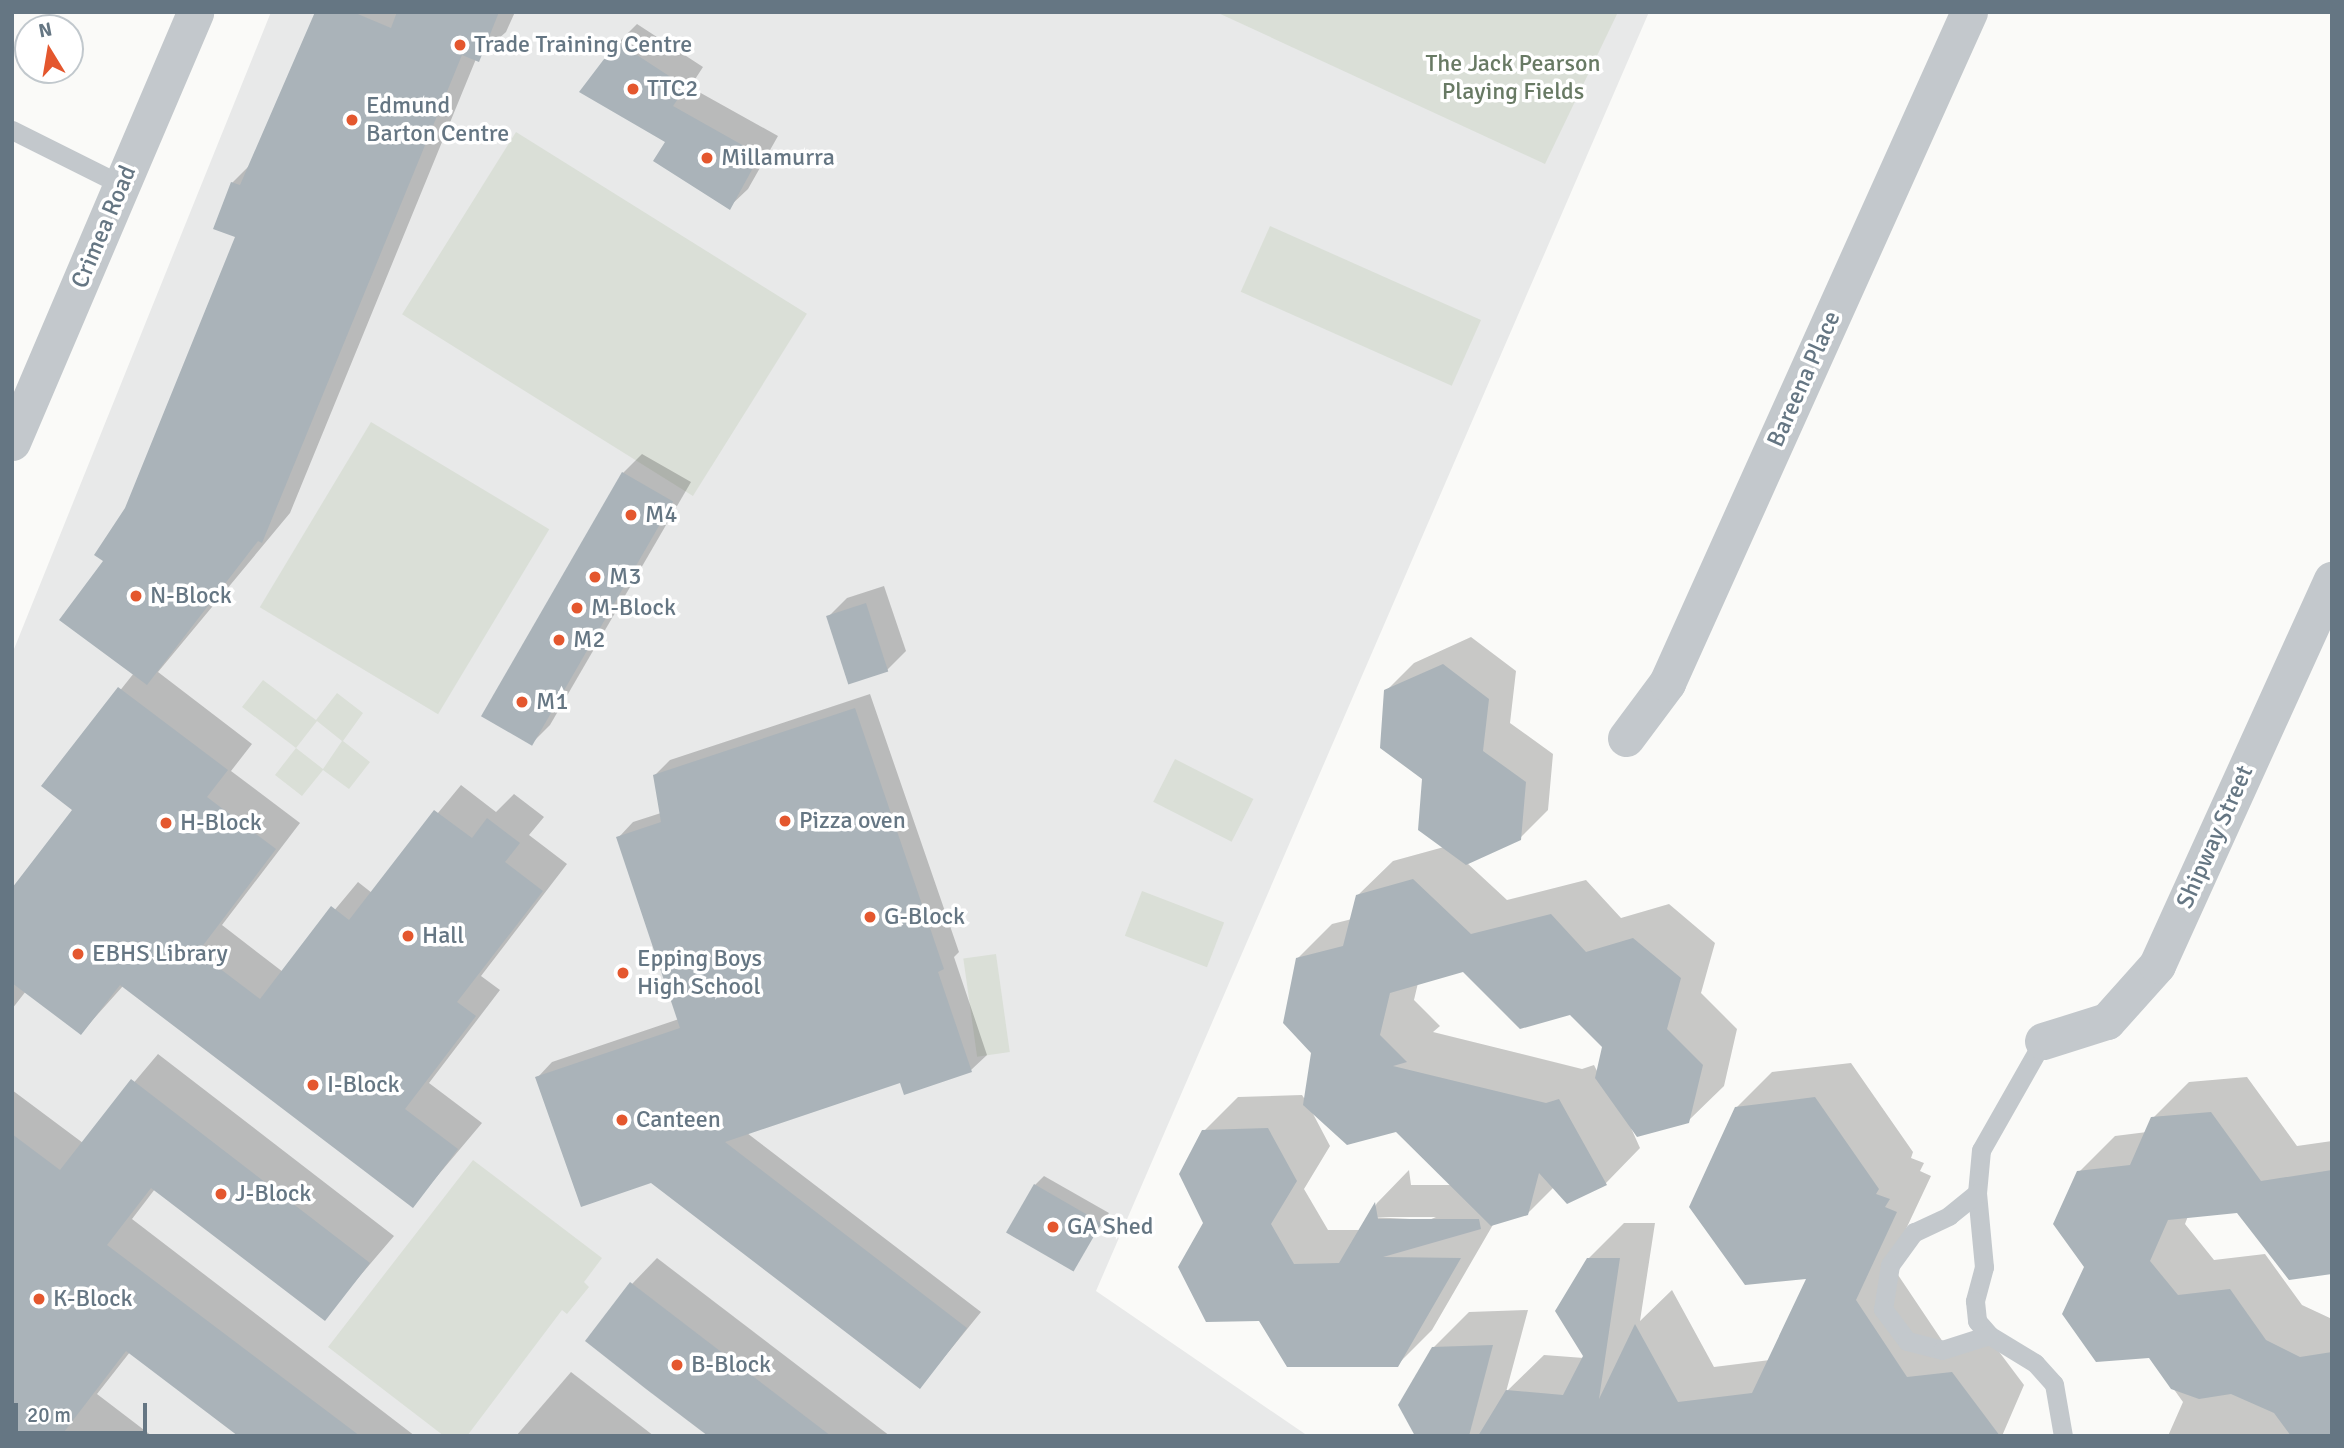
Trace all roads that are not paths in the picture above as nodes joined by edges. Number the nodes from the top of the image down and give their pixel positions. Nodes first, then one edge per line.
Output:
1 (195, 12) edge
2 (1969, 12) edge
3 (12, 130) edge
4 (121, 185) junction
5 (12, 442) edge
6 (2332, 580) edge
7 (1626, 738) dead end
8 (2043, 1041) joint
9 (1977, 1193) junction
10 (1989, 1335) junction
11 (2063, 1436) edge

1 - 4 street, Crimea Road
2 - 7 street, Bareena Place
3 - 4 lane
4 - 5 street, Crimea Road
6 - 8 street, Shipway Street
8 - 9 lane
9 - 10 lane
9 - 10 lane
10 - 11 lane

